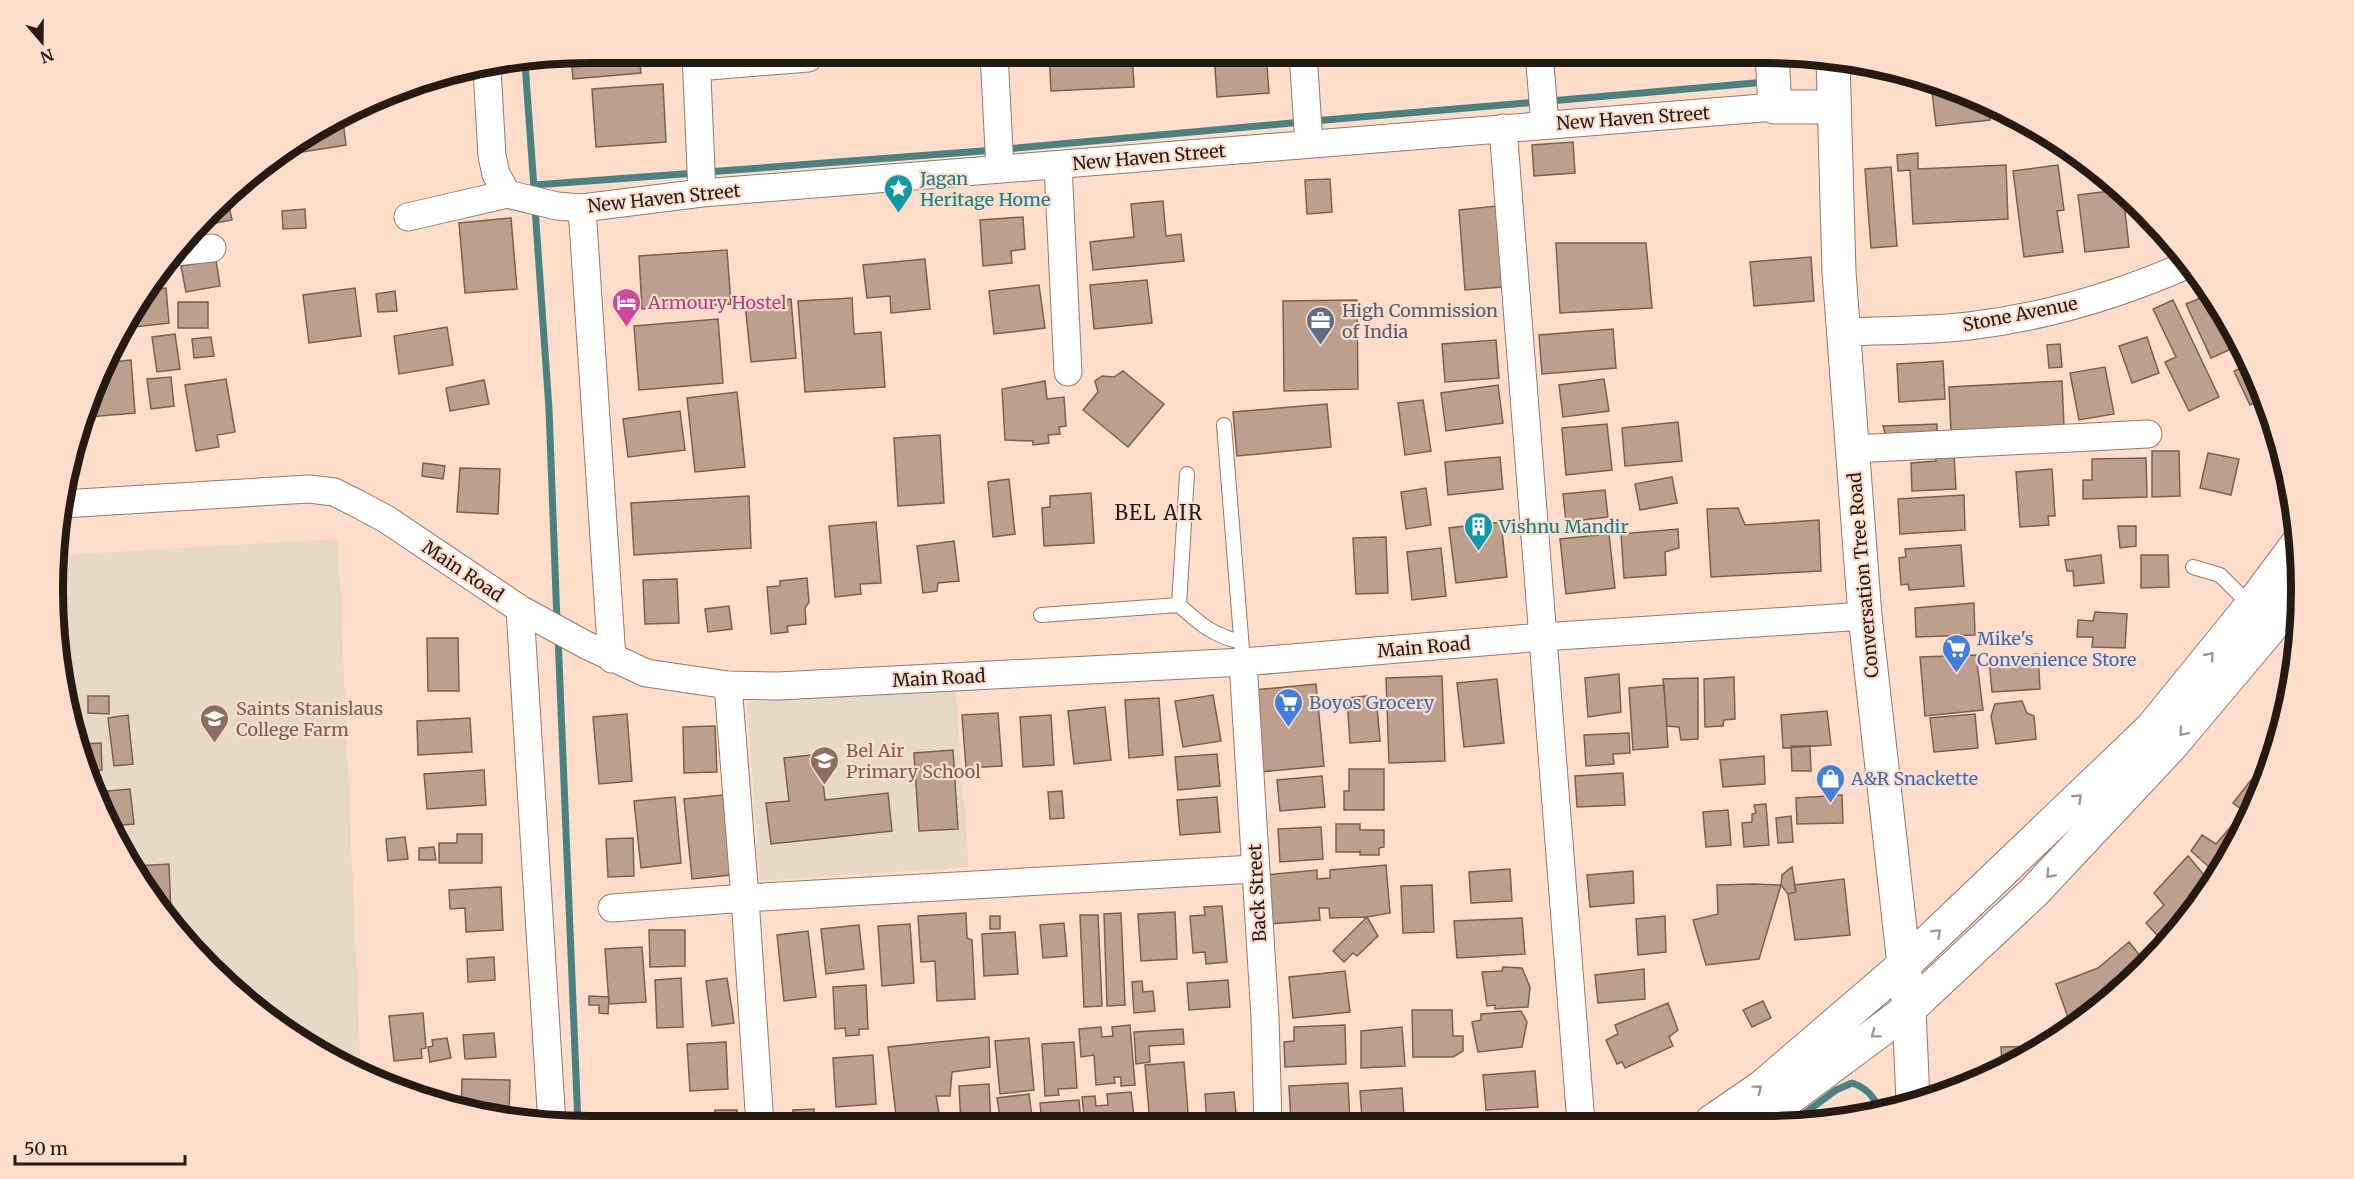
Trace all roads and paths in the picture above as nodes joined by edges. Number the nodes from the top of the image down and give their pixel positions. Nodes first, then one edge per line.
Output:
1 (697, 63) edge
2 (994, 63) edge
3 (1304, 63) edge
4 (1540, 63) edge
5 (1773, 63) edge
6 (1833, 68) edge
7 (487, 73) edge
8 (1775, 100) junction
9 (1834, 107) junction
10 (1545, 125) junction
11 (1503, 129) junction
12 (1309, 144) junction
13 (999, 156) junction
14 (1058, 165) junction
15 (702, 186) junction
16 (515, 197) junction
17 (570, 207) junction
18 (408, 217) dead end
19 (212, 248) dead end
20 (187, 251) edge
21 (2181, 267) edge
22 (1845, 332) junction
23 (1068, 372) dead end
24 (1224, 425) dead end
25 (2148, 434) dead end
26 (1853, 449) junction
27 (1187, 474) dead end
28 (71, 503) edge
29 (2290, 554) edge
30 (2193, 567) dead end
31 (2291, 600) edge
32 (1179, 605) junction
33 (2251, 606) junction
34 (520, 609) junction
35 (1041, 615) dead end
36 (1865, 616) junction
37 (1542, 637) junction
38 (1242, 652) junction
39 (612, 658) junction
40 (728, 686) junction
41 (1254, 869) junction
42 (745, 898) junction
43 (612, 908) dead end
44 (1904, 965) junction
45 (1909, 1009) junction
46 (1913, 1094) edge
47 (551, 1115) edge
48 (759, 1116) edge
49 (1268, 1116) edge
50 (1580, 1116) edge
51 (1720, 1116) edge
52 (1765, 1116) edge

1 - 15 street
2 - 13 street
3 - 12 street
4 - 10 street
5 - 8 main road
6 - 9 main road, Conversation Tree Road
7 - 16 street
8 - 9 main road
8 - 10 street, New Haven Street
9 - 22 main road, Conversation Tree Road
10 - 11 street, New Haven Street
11 - 12 street, New Haven Street
11 - 37 street
12 - 14 street, New Haven Street
13 - 14 street, New Haven Street
13 - 15 street, New Haven Street
14 - 23 street
15 - 17 street, New Haven Street
16 - 17 street, New Haven Street
16 - 18 street
17 - 39 street
19 - 20 street
21 - 22 street, Stone Avenue
22 - 26 main road, Conversation Tree Road
24 - 38 lane
25 - 26 street
26 - 36 main road, Conversation Tree Road
27 - 32 lane
28 - 34 street, Main Road
29 - 33 main road
30 - 33 lane
31 -> 45 main road
32 - 35 lane
32 - 38 lane
44 -> 33 main road
34 - 39 street, Main Road
34 - 47 street
36 - 37 street, Main Road
36 - 44 main road, Conversation Tree Road
37 - 38 street, Main Road
37 - 50 street
38 - 40 street, Main Road
38 - 41 street, Back Street
39 - 40 street, Main Road
40 - 42 street
41 - 42 street
41 - 49 street, Back Street
42 - 43 street
42 - 48 street
44 - 45 main road, Conversation Tree Road
51 -> 44 main road
45 - 46 main road, Conversation Tree Road
45 -> 52 main road

